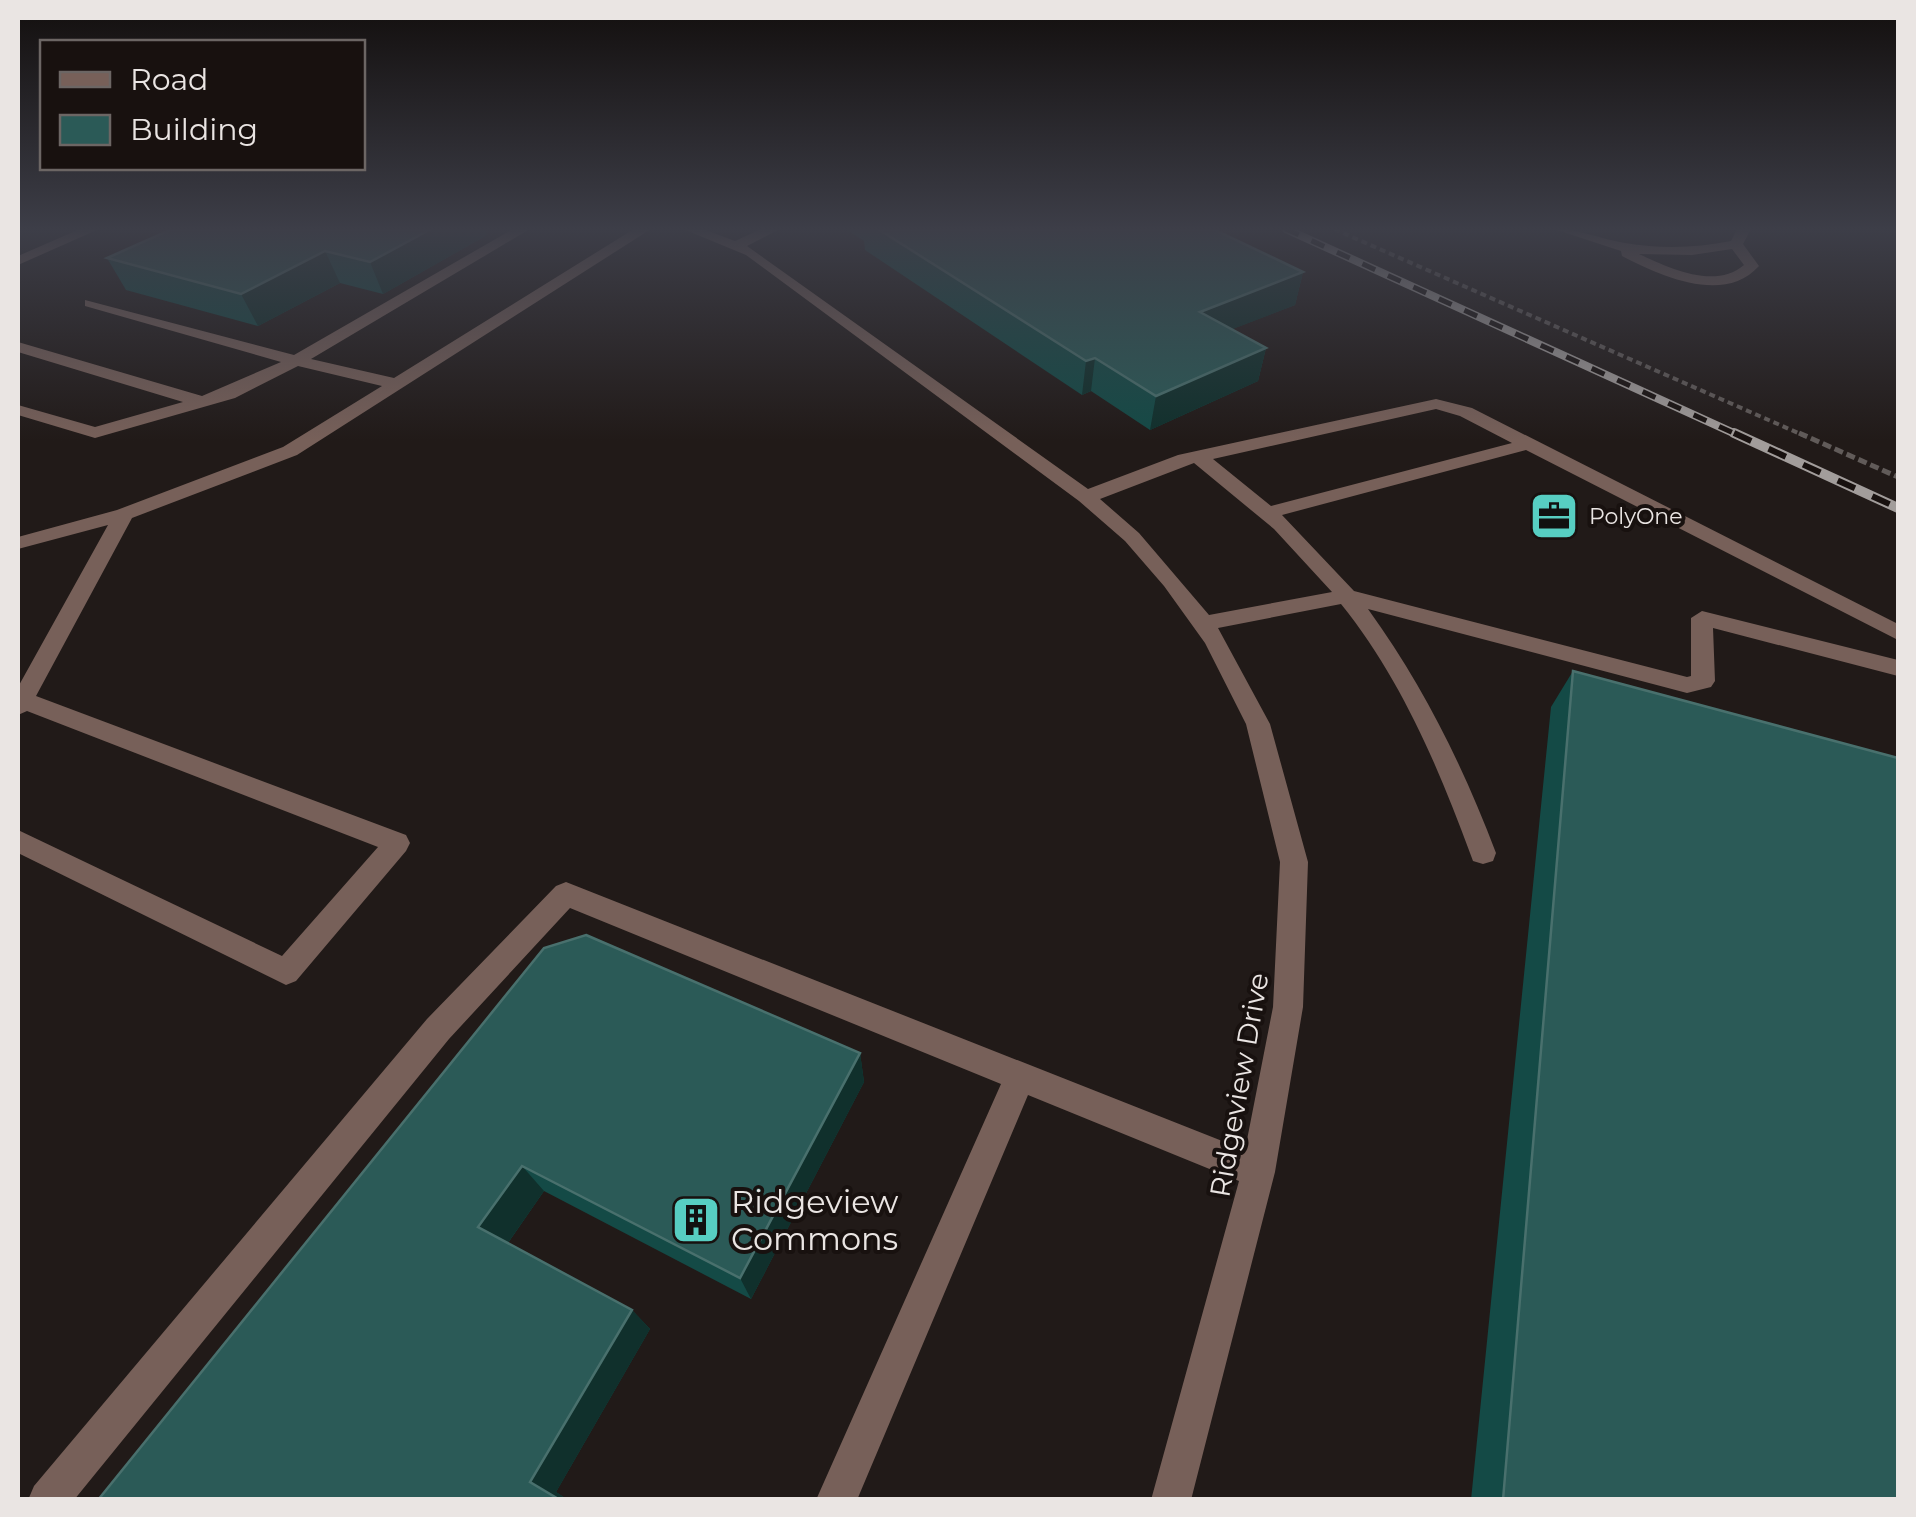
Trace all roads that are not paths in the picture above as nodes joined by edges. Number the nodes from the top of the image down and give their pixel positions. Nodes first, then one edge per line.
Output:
1 (400, 300) edge
2 (532, 300) edge
3 (816, 300) edge
4 (90, 304) dead end
5 (18, 346) edge
6 (296, 360) junction
7 (398, 384) junction
8 (203, 402) junction
9 (18, 410) edge
10 (1528, 444) junction
11 (1198, 456) junction
12 (1086, 498) junction
13 (1266, 513) junction
14 (124, 514) junction
15 (18, 543) edge
16 (1346, 596) junction
17 (1203, 624) junction
18 (1898, 634) edge
19 (1898, 668) edge
20 (20, 703) edge
21 (18, 840) edge
22 (1483, 853) dead end
23 (1020, 1076) junction
24 (1258, 1172) junction
25 (48, 1500) edge
26 (836, 1500) edge
27 (1171, 1500) edge

1 - 6 street
2 - 7 street
3 - 12 street, Ridgeview Drive
4 - 6 street
5 - 8 street
6 - 7 street
6 - 8 street
7 - 14 street
8 - 9 street
10 - 11 street
10 - 13 street
10 - 18 street
11 - 12 street
11 - 13 street
12 - 17 street, Ridgeview Drive
13 - 16 street
14 - 15 street
14 - 20 street
16 - 17 street
16 - 19 street
16 - 22 street
17 - 24 street, Ridgeview Drive
20 - 21 street
23 - 24 street
23 - 25 street
23 - 26 street
24 - 27 street, Ridgeview Drive

